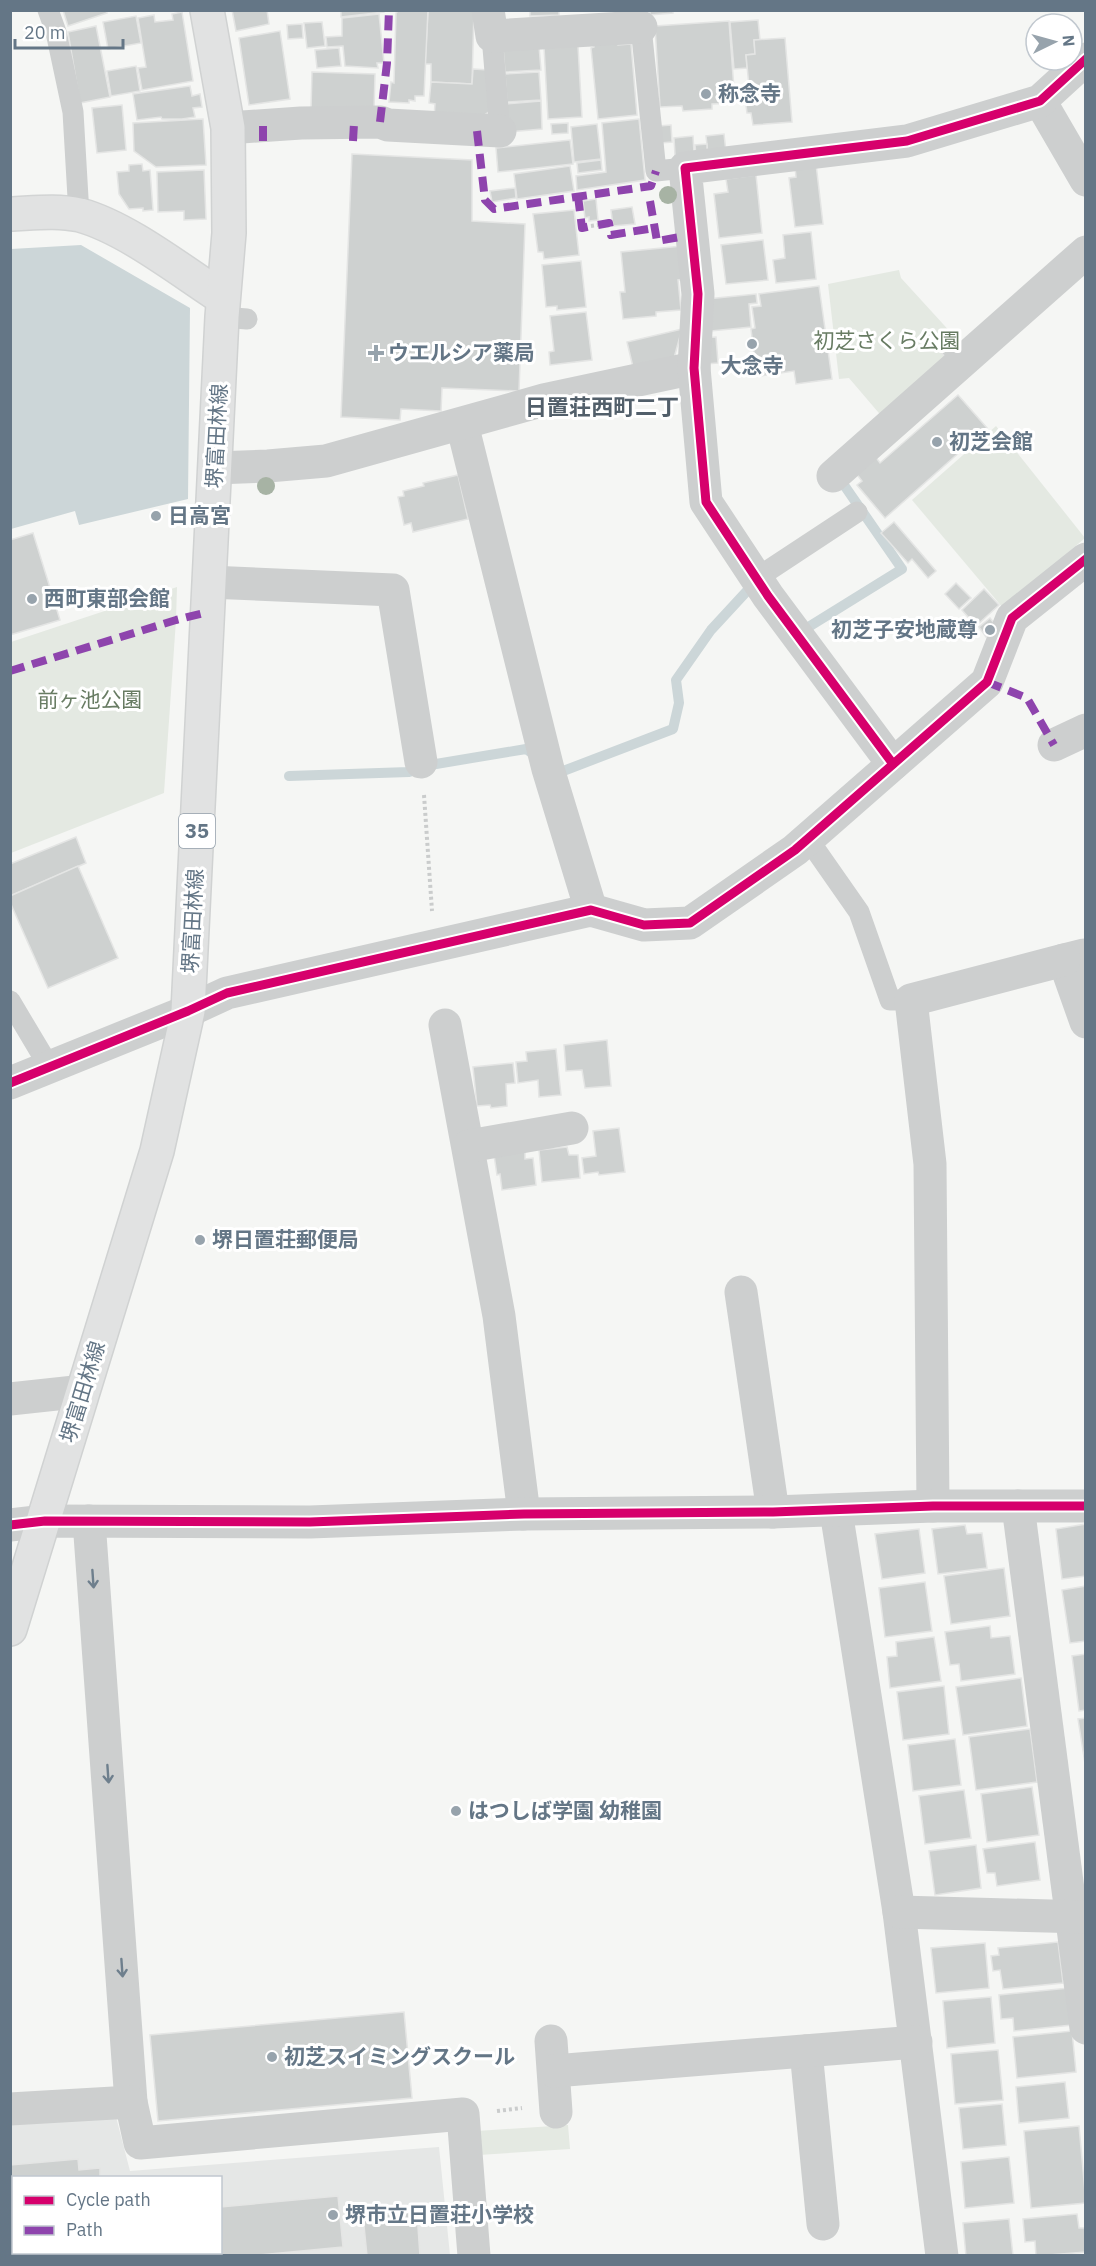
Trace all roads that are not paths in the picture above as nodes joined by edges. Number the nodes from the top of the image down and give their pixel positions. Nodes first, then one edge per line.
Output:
1 (48, 10) edge
2 (207, 10) edge
3 (636, 22) edge
4 (490, 23) edge
5 (1086, 59) edge
6 (1040, 101) junction
7 (228, 128) junction
8 (500, 131) joint
9 (685, 168) junction
10 (1086, 180) edge
11 (10, 214) edge
12 (79, 215) junction
13 (1086, 252) edge
14 (231, 311) junction
15 (694, 368) junction
16 (462, 424) junction
17 (215, 468) junction
18 (833, 476) dead end
19 (857, 512) dead end
20 (1086, 559) edge
21 (209, 582) junction
22 (762, 587) junction
23 (1086, 730) edge
24 (1054, 745) dead end
25 (893, 764) junction
26 (422, 773) road end
27 (808, 839) junction
28 (591, 910) junction
29 (1075, 957) edge
30 (911, 1000) junction
31 (10, 1001) edge
32 (188, 1011) junction
33 (1086, 1022) edge
34 (445, 1024) dead end
35 (50, 1068) junction
36 (10, 1083) edge
37 (572, 1128) dead end
38 (469, 1146) junction
39 (741, 1292) dead end
40 (84, 1391) junction
41 (10, 1399) edge
42 (933, 1506) junction
43 (1018, 1506) junction
44 (1086, 1506) edge
45 (836, 1511) junction
46 (773, 1512) junction
47 (524, 1514) junction
48 (45, 1521) junction
49 (89, 1521) junction
50 (10, 1526) edge
51 (10, 1629) edge
52 (899, 1912) junction
53 (1079, 1917) edge
54 (1086, 2028) edge
55 (916, 2042) junction
56 (806, 2051) junction
57 (131, 2102) junction
58 (556, 2108) road end
59 (10, 2109) edge
60 (823, 2224) dead end
61 (474, 2256) edge
62 (942, 2256) edge

1 - 12 lane
2 - 7 main road, 堺富田林線 / 35
3 - 4 street
3 - 9 lane
4 - 8 lane
5 - 6 street
6 - 9 street
6 - 10 street
7 - 8 street
7 - 14 main road, 堺富田林線 / 35
9 - 15 street
11 - 12 main road
12 - 14 main road
13 - 18 street
14 - 17 main road, 堺富田林線 / 35
15 - 16 street
15 - 22 street
16 - 17 street
16 - 28 street
17 - 21 main road, 堺富田林線 / 35
19 - 22 lane
20 - 25 street
21 - 26 street
21 - 32 main road, 堺富田林線 / 35
22 - 25 street
23 - 24 street
25 - 27 street
27 - 28 street
27 - 30 lane
28 - 32 street
29 - 30 street
29 - 33 street
30 - 42 street
31 - 35 lane
32 - 35 street
32 - 40 main road, 堺富田林線 / 35
34 - 38 street
35 - 36 street
37 - 38 street
38 - 47 street
39 - 46 street
40 - 41 street
40 - 48 main road, 堺富田林線 / 35
42 - 43 street
42 - 45 street
43 - 44 street
43 - 53 street
45 - 46 street
45 - 52 street
46 - 47 street
47 - 49 street
48 - 49 street
48 - 50 street
48 - 51 main road, 堺富田林線 / 35
49 -> 57 street
52 - 53 street
52 - 55 street
53 - 54 street
55 - 56 street
55 - 62 street
56 - 58 street
56 - 60 street
57 - 59 street
57 - 61 street

